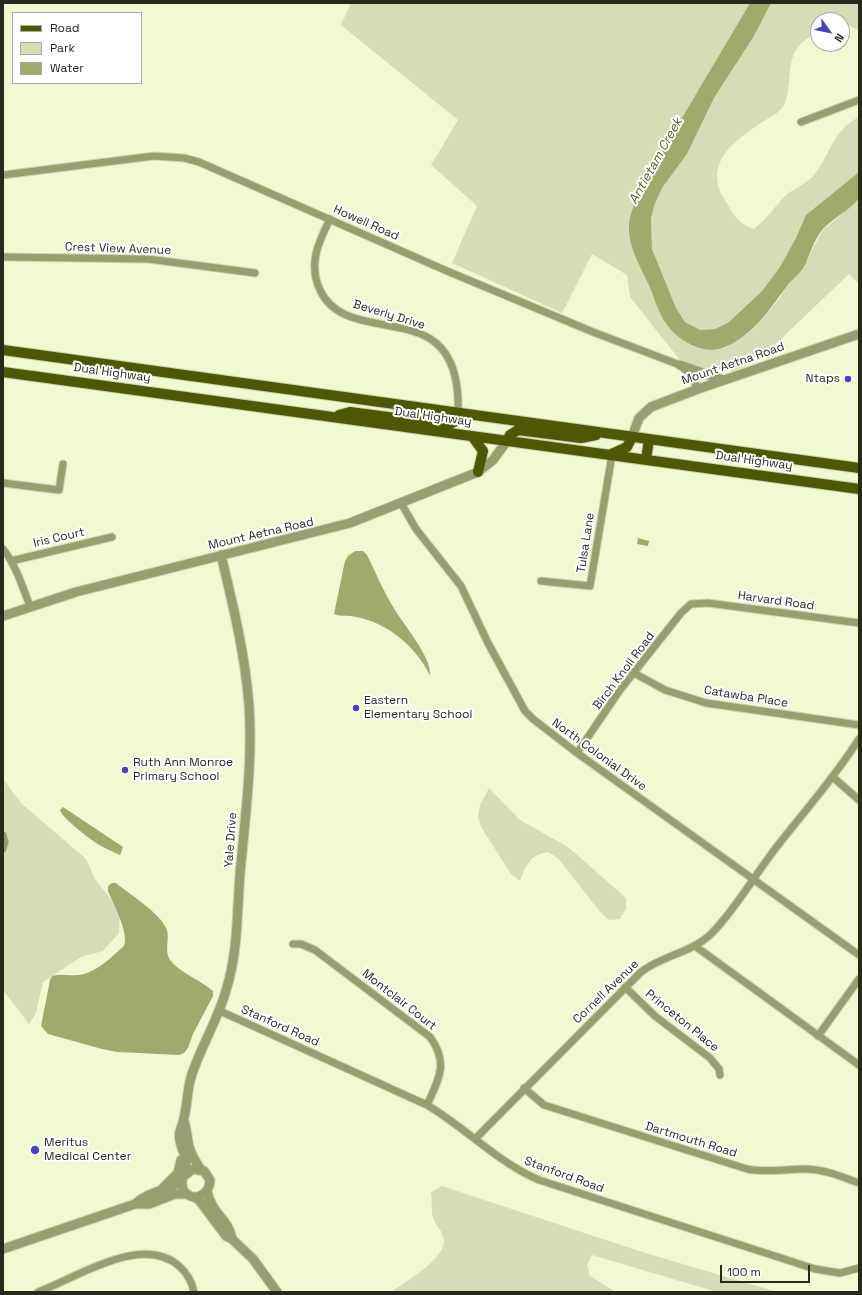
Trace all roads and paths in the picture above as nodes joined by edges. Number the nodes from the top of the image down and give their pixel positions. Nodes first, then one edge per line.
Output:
1 (859, 100) edge
2 (801, 122) dead end
3 (3, 175) edge
4 (330, 219) junction
5 (3, 257) edge
6 (255, 273) dead end
7 (859, 334) edge
8 (3, 350) edge
9 (680, 365) junction
10 (3, 372) edge
11 (723, 380) junction
12 (698, 389) junction
13 (458, 413) junction
14 (334, 417) junction
15 (606, 433) junction
16 (472, 436) junction
17 (632, 437) junction
18 (649, 439) junction
19 (506, 441) junction
20 (611, 455) junction
21 (646, 460) junction
22 (63, 464) dead end
23 (859, 468) edge
24 (478, 472) junction
25 (3, 483) edge
26 (859, 489) edge
27 (402, 503) junction
28 (112, 538) dead end
29 (3, 549) edge
30 (221, 555) junction
31 (8, 559) edge
32 (541, 580) dead end
33 (691, 604) joint
34 (30, 606) junction
35 (3, 616) edge
36 (859, 623) edge
37 (634, 673) junction
38 (859, 725) edge
39 (859, 739) edge
40 (577, 753) junction
41 (834, 778) junction
42 (859, 800) edge
43 (3, 835) edge
44 (3, 850) edge
45 (753, 878) junction
46 (293, 944) dead end
47 (695, 946) junction
48 (859, 955) edge
49 (859, 979) edge
50 (625, 987) junction
51 (220, 1011) junction
52 (818, 1036) junction
53 (859, 1065) edge
54 (720, 1075) dead end
55 (524, 1088) junction
56 (427, 1105) junction
57 (184, 1121) junction
58 (475, 1139) junction
59 (182, 1151) junction
60 (201, 1170) junction
61 (183, 1178) junction
62 (859, 1182) edge
63 (161, 1189) junction
64 (207, 1191) junction
65 (190, 1195) junction
66 (135, 1204) junction
67 (232, 1239) junction
68 (3, 1249) edge
69 (859, 1268) edge
70 (38, 1292) edge
71 (194, 1292) edge
72 (277, 1292) edge

1 - 2 street
3 - 4 street, Howell Road
4 - 9 street, Howell Road
4 - 13 street, Beverly Drive
5 - 6 street, Crest View Avenue
7 - 11 street, Mount Aetna Road
8 - 13 main road, Dual Highway
9 - 11 street
9 - 12 street, Howell Road
10 - 14 main road, Dual Highway
11 - 12 street, Mount Aetna Road
12 - 17 street, Mount Aetna Road
13 - 14 main road
13 - 15 main road, Dual Highway
14 - 16 main road, Dual Highway
15 - 17 main road, Dual Highway
15 - 19 main road
16 - 19 main road, Dual Highway
16 - 24 main road
17 - 18 main road, Dual Highway
17 - 20 main road
18 - 21 main road
18 - 23 main road, Dual Highway
19 - 20 main road, Dual Highway
19 - 24 street, Mount Aetna Road
20 - 21 main road, Dual Highway
20 - 32 street, Tulsa Lane
21 - 26 main road, Dual Highway
22 - 25 street
24 - 27 street, Mount Aetna Road
27 - 30 street, Mount Aetna Road
27 - 40 street, North Colonial Drive
28 - 31 street, Iris Court
29 - 31 street
30 - 34 street, Mount Aetna Road
30 - 51 street, Yale Drive
31 - 34 street
33 - 36 street, Harvard Road
33 - 37 street, Birch Knoll Road
34 - 35 street, Mount Aetna Road
37 - 38 street, Catawba Place
37 - 40 street, Birch Knoll Road
39 - 41 street, Cornell Avenue
40 - 45 street, North Colonial Drive
41 - 42 street
41 - 45 street, Cornell Avenue
43 - 44 street
45 - 47 street, Cornell Avenue
45 - 48 street, North Colonial Drive
46 - 56 street, Montclair Court
47 - 50 street, Cornell Avenue
47 - 52 street
49 - 52 street
50 - 54 street, Princeton Place
50 - 55 street, Cornell Avenue
51 - 56 street, Stanford Road
51 - 57 street, Yale Drive
52 - 53 street
55 - 58 street, Cornell Avenue
55 - 62 street, Dartmouth Road
56 - 58 street, Stanford Road
57 - 59 street, Yale Drive
57 - 60 street, Yale Drive
58 - 69 street, Stanford Road
59 - 61 street, Yale Drive
59 - 63 street
60 - 61 street
60 - 64 street, Yale Drive
61 - 63 street
61 - 65 street, Yale Drive
63 - 66 street
64 - 65 street
64 - 67 street, Yale Drive
65 - 66 street
65 - 67 street, Yale Drive
66 - 68 street
67 - 72 street, Yale Drive
70 - 71 street

